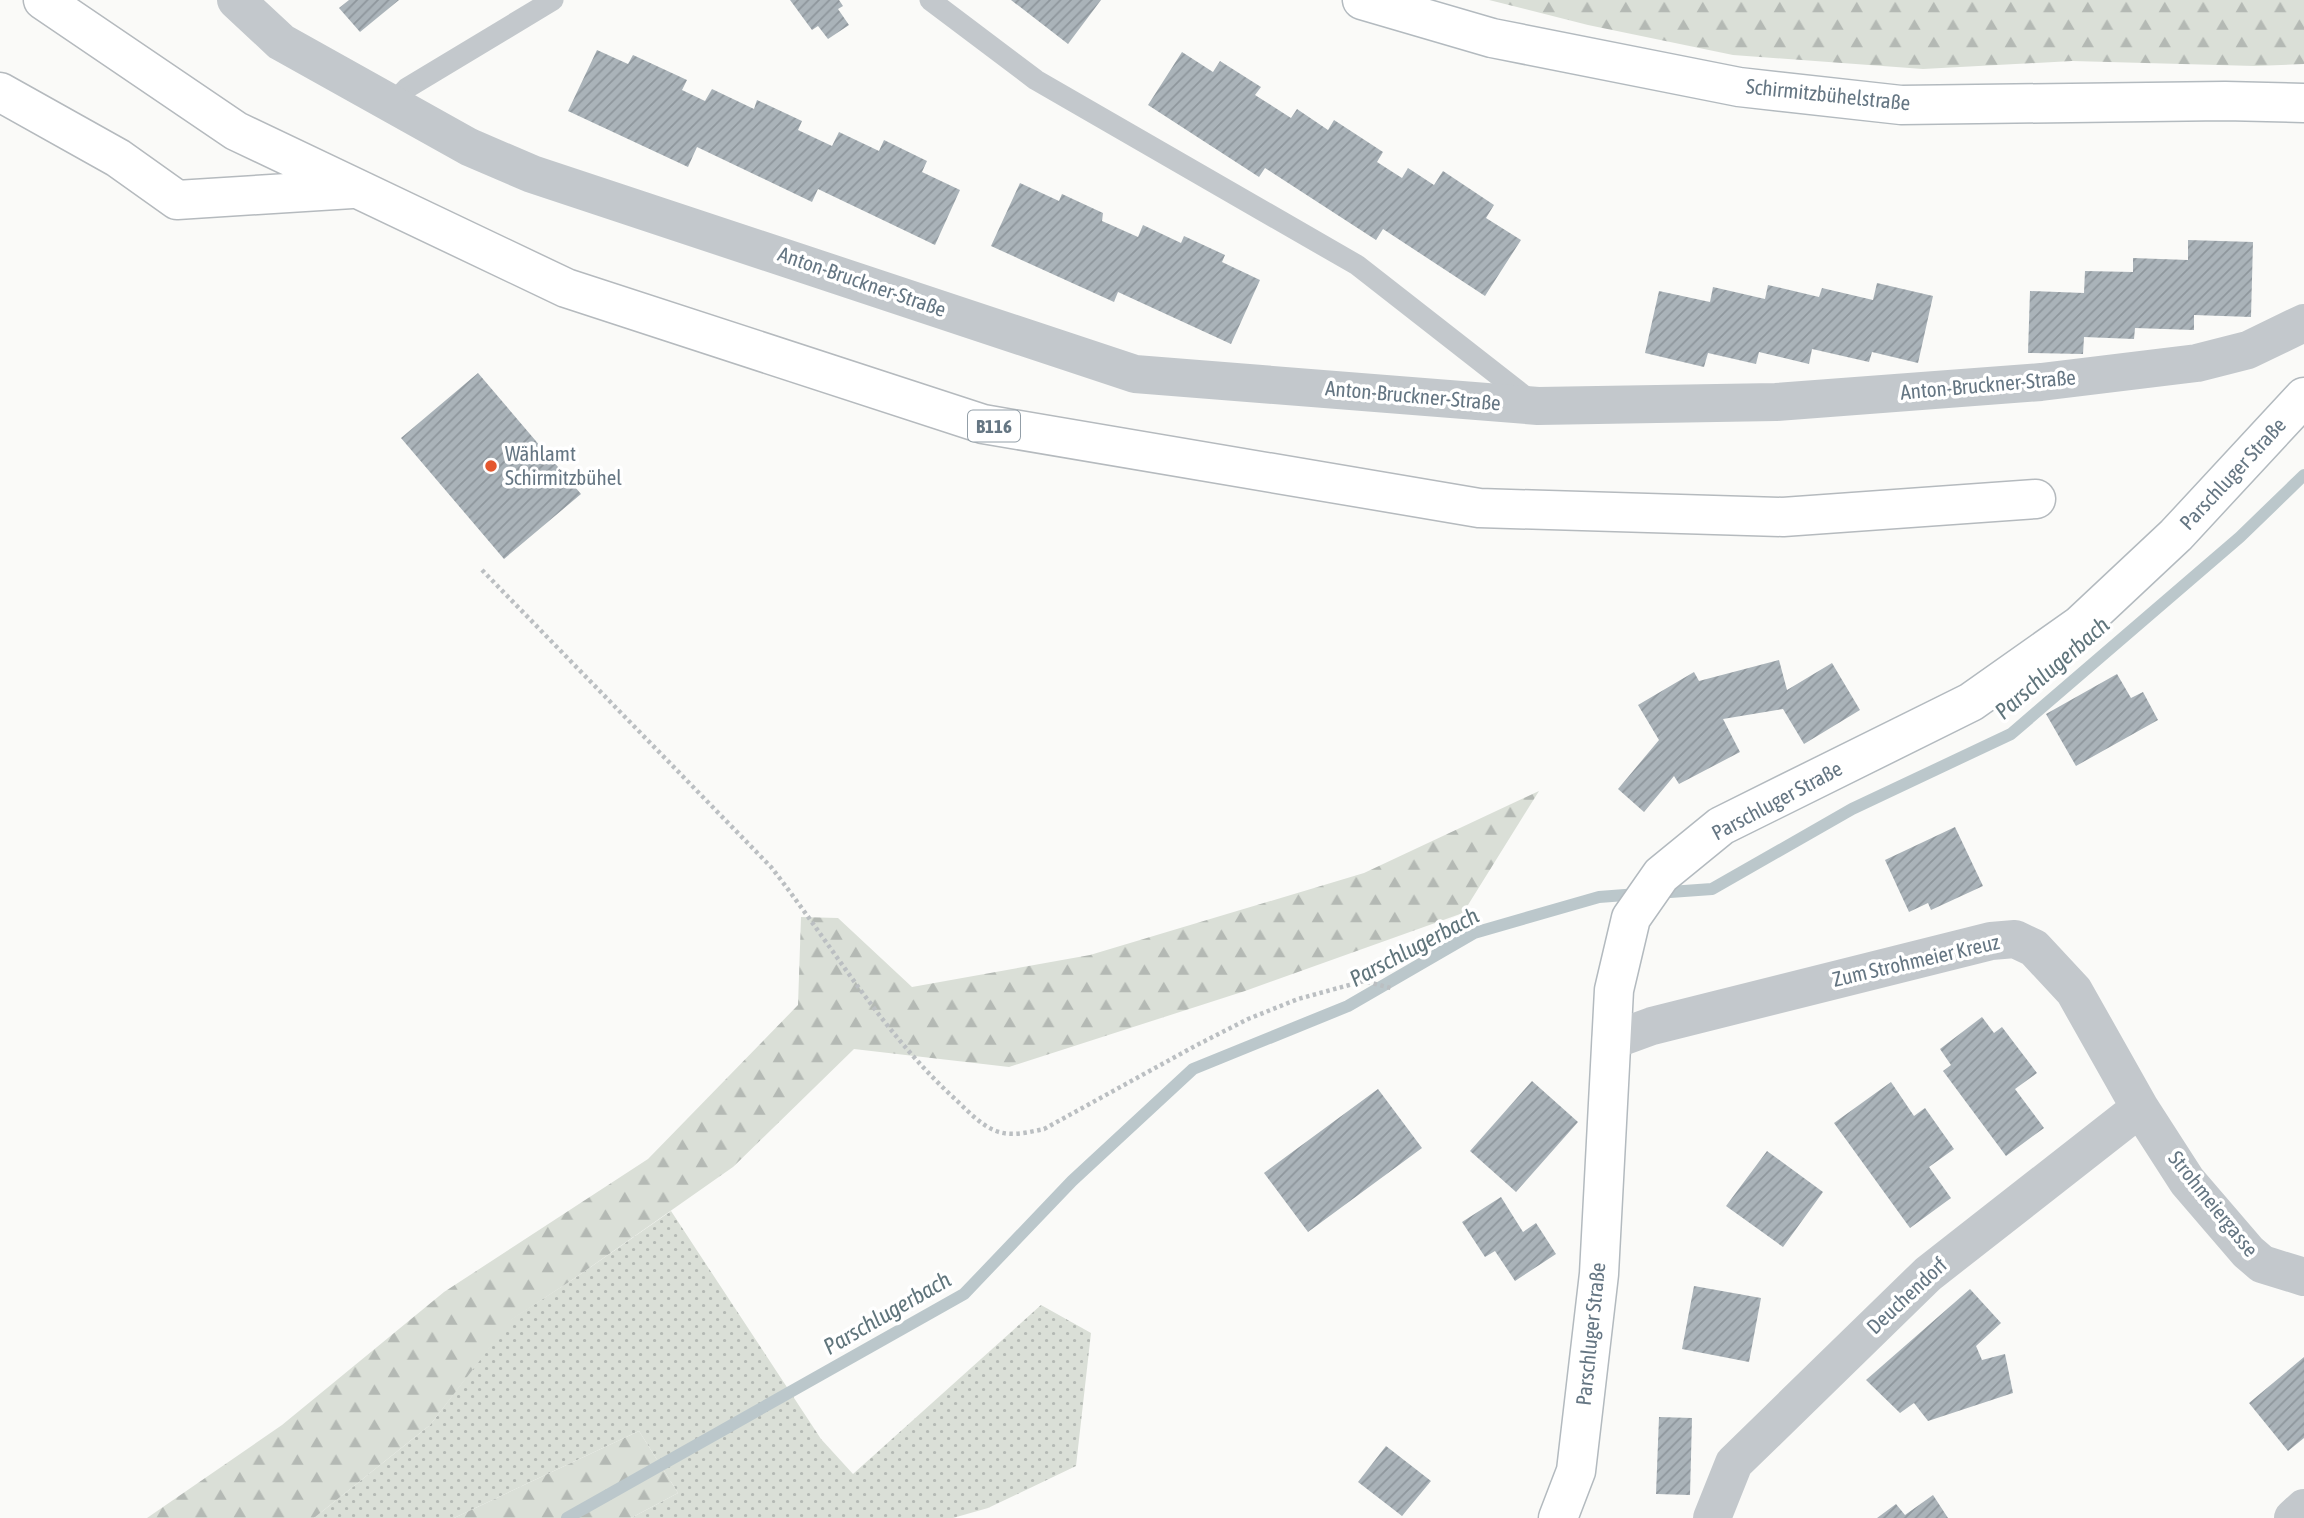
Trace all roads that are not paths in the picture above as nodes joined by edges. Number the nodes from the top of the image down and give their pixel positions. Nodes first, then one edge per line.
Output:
1 (43, 0) edge
2 (236, 0) edge
3 (553, 0) edge
4 (930, 0) edge
5 (1362, 0) edge
6 (0, 92) edge
7 (2304, 103) edge
8 (392, 104) junction
9 (357, 189) junction
10 (2304, 323) edge
11 (2304, 397) edge
12 (1538, 406) junction
13 (2036, 499) dead end
14 (1611, 1041) junction
15 (2140, 1108) junction
16 (2304, 1277) edge
17 (2304, 1508) edge
18 (1558, 1518) edge
19 (1712, 1518) edge
20 (2293, 1518) edge

1 - 9 main road, B116
2 - 8 street, Anton-Bruckner-Straße
3 - 8 lane
4 - 12 lane, Anton-Bruckner-Straße
5 - 7 main road, Schirmitzbühelstraße
6 - 9 main road
8 - 12 street, Anton-Bruckner-Straße
9 - 13 main road, B116
10 - 12 street, Anton-Bruckner-Straße
11 - 14 main road, Parschluger Straße
14 - 15 street, Zum Strohmeier Kreuz
14 - 18 main road, Parschluger Straße
15 - 16 street, Strohmeiergasse
15 - 19 street, Deuchendorf
17 - 20 street

